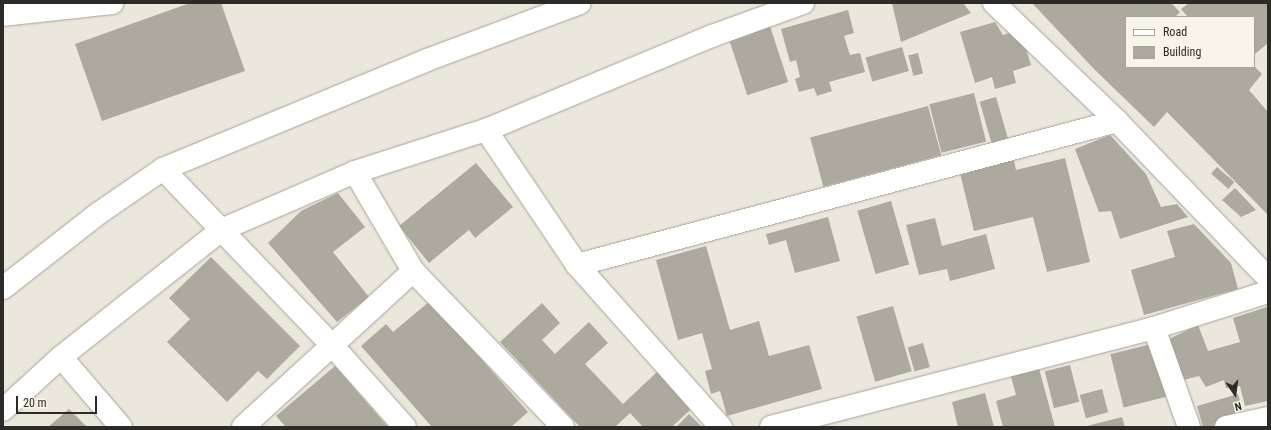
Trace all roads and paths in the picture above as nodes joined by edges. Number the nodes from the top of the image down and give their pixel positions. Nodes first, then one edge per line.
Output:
1 (112, 3) edge
2 (580, 3) edge
3 (803, 3) edge
4 (994, 3) edge
5 (13, 10) edge
6 (1117, 121) junction
7 (486, 130) junction
8 (163, 169) junction
9 (355, 172) junction
10 (221, 230) junction
11 (577, 265) junction
12 (413, 271) junction
13 (1268, 278) edge
14 (3, 288) edge
15 (1268, 292) edge
16 (1154, 328) junction
17 (332, 344) junction
18 (61, 357) junction
19 (3, 410) edge
20 (1268, 418) edge
21 (253, 424) edge
22 (121, 427) edge
23 (405, 427) edge
24 (563, 427) edge
25 (721, 427) edge
26 (771, 427) edge
27 (1188, 427) edge
28 (1226, 427) edge

1 - 5 street
2 - 8 street
3 - 7 street
4 - 6 street
6 - 11 street
6 - 13 street
7 - 9 street
7 - 11 street
8 - 10 street
8 - 14 street
9 - 10 street
9 - 12 street
10 - 17 street
10 - 18 street
11 - 25 street
12 - 17 street
12 - 24 street
15 - 16 street
16 - 26 street
16 - 27 street
17 - 21 street
17 - 23 street
18 - 19 street
18 - 22 street
20 - 28 street

